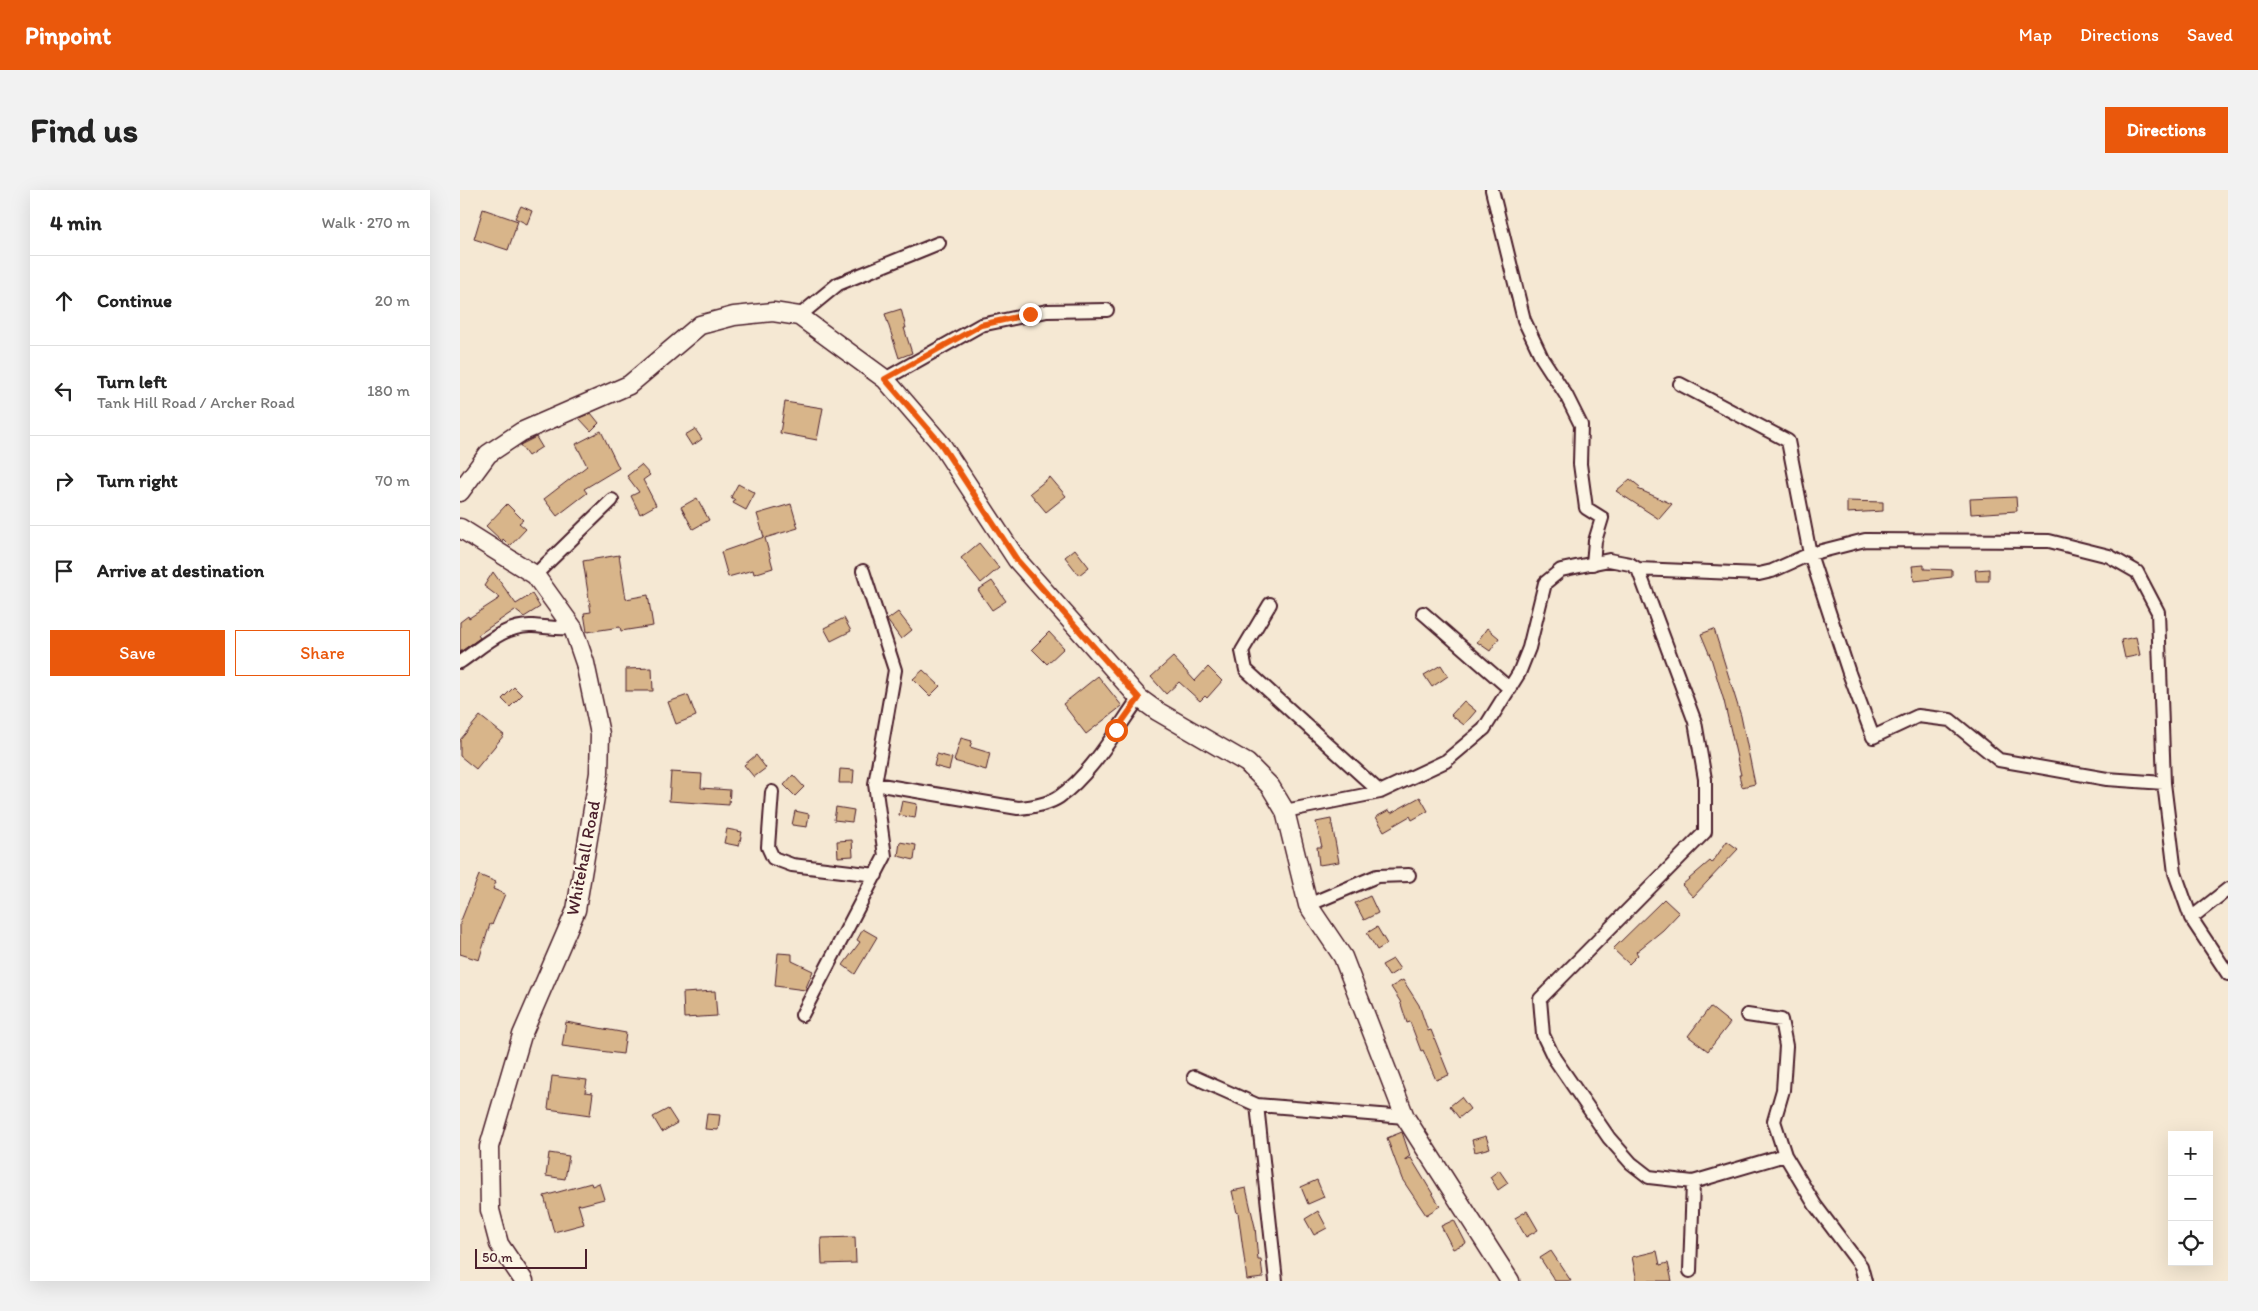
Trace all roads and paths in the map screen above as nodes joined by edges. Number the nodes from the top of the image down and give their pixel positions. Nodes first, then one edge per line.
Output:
1 (1492, 190) edge
2 (939, 243) dead end
3 (1107, 310) dead end
4 (799, 316) junction
5 (885, 379) junction
6 (1680, 384) dead end
7 (460, 492) edge
8 (612, 500) dead end
9 (461, 530) edge
10 (1810, 554) junction
11 (1593, 564) junction
12 (1638, 569) junction
13 (863, 571) dead end
14 (534, 575) junction
15 (1270, 604) dead end
16 (1423, 613) dead end
17 (573, 628) junction
18 (460, 662) edge
19 (1510, 689) junction
20 (1139, 698) junction
21 (2164, 783) junction
22 (875, 784) junction
23 (772, 792) dead end
24 (1380, 792) junction
25 (1285, 811) junction
26 (876, 875) junction
27 (1408, 875) dead end
28 (2228, 889) edge
29 (1308, 905) junction
30 (2192, 918) junction
31 (2228, 974) edge
32 (802, 1015) dead end
33 (1747, 1015) dead end
34 (1194, 1077) dead end
35 (1257, 1105) junction
36 (1405, 1117) junction
37 (1785, 1155) junction
38 (1693, 1182) junction
39 (1690, 1271) dead end
40 (524, 1281) edge
41 (1276, 1281) edge
42 (1510, 1281) edge
43 (1865, 1281) edge

1 - 11 street
2 - 4 street
3 - 5 street
4 - 5 street
4 - 7 street
5 - 20 street
6 - 10 street
8 - 14 street
9 - 14 street, Whitehall Road
10 - 12 street
10 - 21 street
10 - 21 street
11 - 12 street
11 - 19 street
12 - 38 street
13 - 22 street
14 - 17 street, Whitehall Road
15 - 24 street
16 - 19 street
17 - 18 street
17 - 40 street, Whitehall Road
19 - 24 street
20 - 22 street
20 - 25 street
21 - 30 street
22 - 26 street
23 - 26 street
24 - 25 street
25 - 29 street
26 - 32 street
27 - 29 street
28 - 30 street
29 - 36 street
30 - 31 street
33 - 37 street
34 - 35 street
35 - 36 street
35 - 41 street
36 - 42 street
37 - 38 street
37 - 43 street
38 - 39 street

